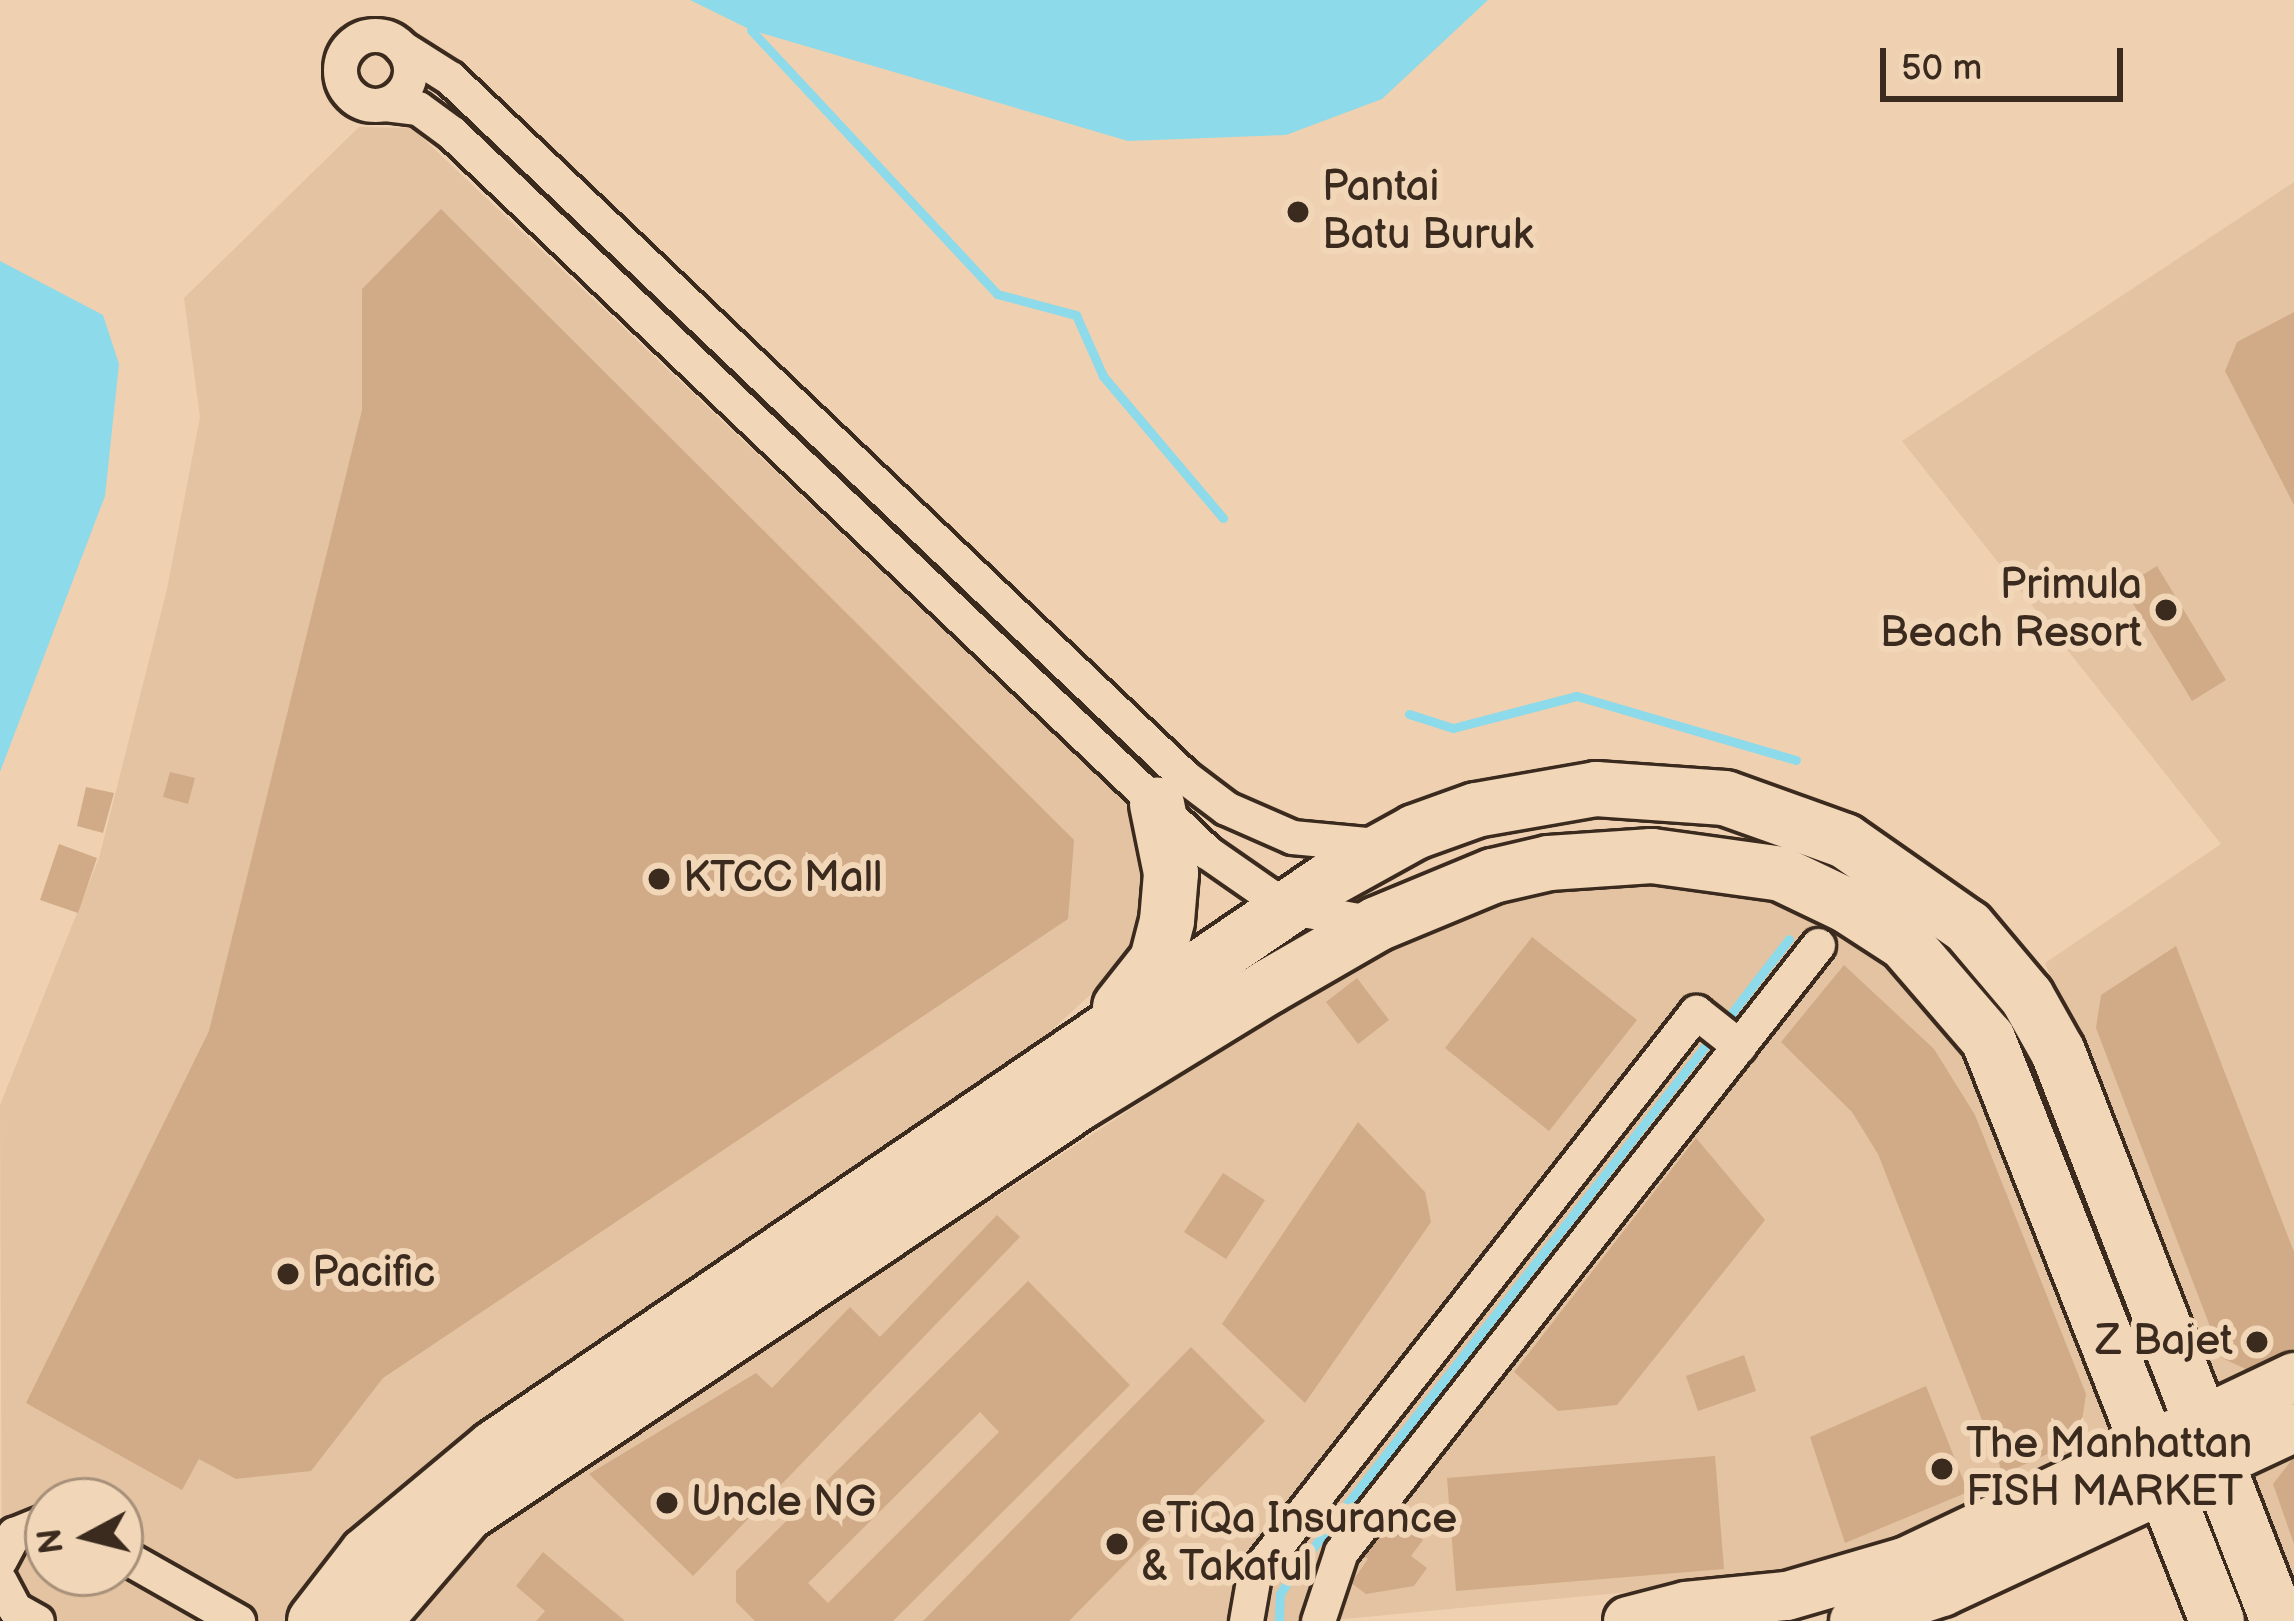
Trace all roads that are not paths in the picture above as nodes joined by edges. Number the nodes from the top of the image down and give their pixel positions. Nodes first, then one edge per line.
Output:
1 (400, 46) junction
2 (385, 104) junction
3 (1157, 804) junction
4 (1388, 845) junction
5 (1286, 907) junction
6 (1377, 924) junction
7 (1818, 945) dead end
8 (1739, 1046) junction
9 (1076, 1051) junction
10 (2294, 1377) edge
11 (2294, 1428) edge
12 (2210, 1444) junction
13 (2158, 1468) junction
14 (24, 1530) edge
15 (0, 1560) edge
16 (144, 1574) edge
17 (0, 1581) edge
18 (1935, 1606) edge
19 (190, 1609) edge
20 (37, 1621) edge
21 (238, 1621) edge
22 (315, 1621) edge
23 (374, 1621) edge
24 (1246, 1621) edge
25 (1318, 1621) edge
26 (1628, 1621) edge
27 (1854, 1621) edge
28 (2217, 1621) edge
29 (2278, 1621) edge

1 - 2 street
1 - 2 street
1 - 4 street
2 - 3 street
3 - 5 street
3 - 9 main road
4 - 5 main road
4 - 12 main road
5 - 6 street
5 - 9 main road
6 - 13 main road
6 - 23 main road
7 - 8 street
8 - 24 street
8 - 25 street
9 - 22 main road
10 - 12 street
11 - 12 street
12 - 13 street
12 - 29 main road
13 - 18 street
13 - 26 street
13 - 28 main road
14 - 15 street
16 - 19 street
17 - 20 street
18 - 27 street
19 - 21 street

